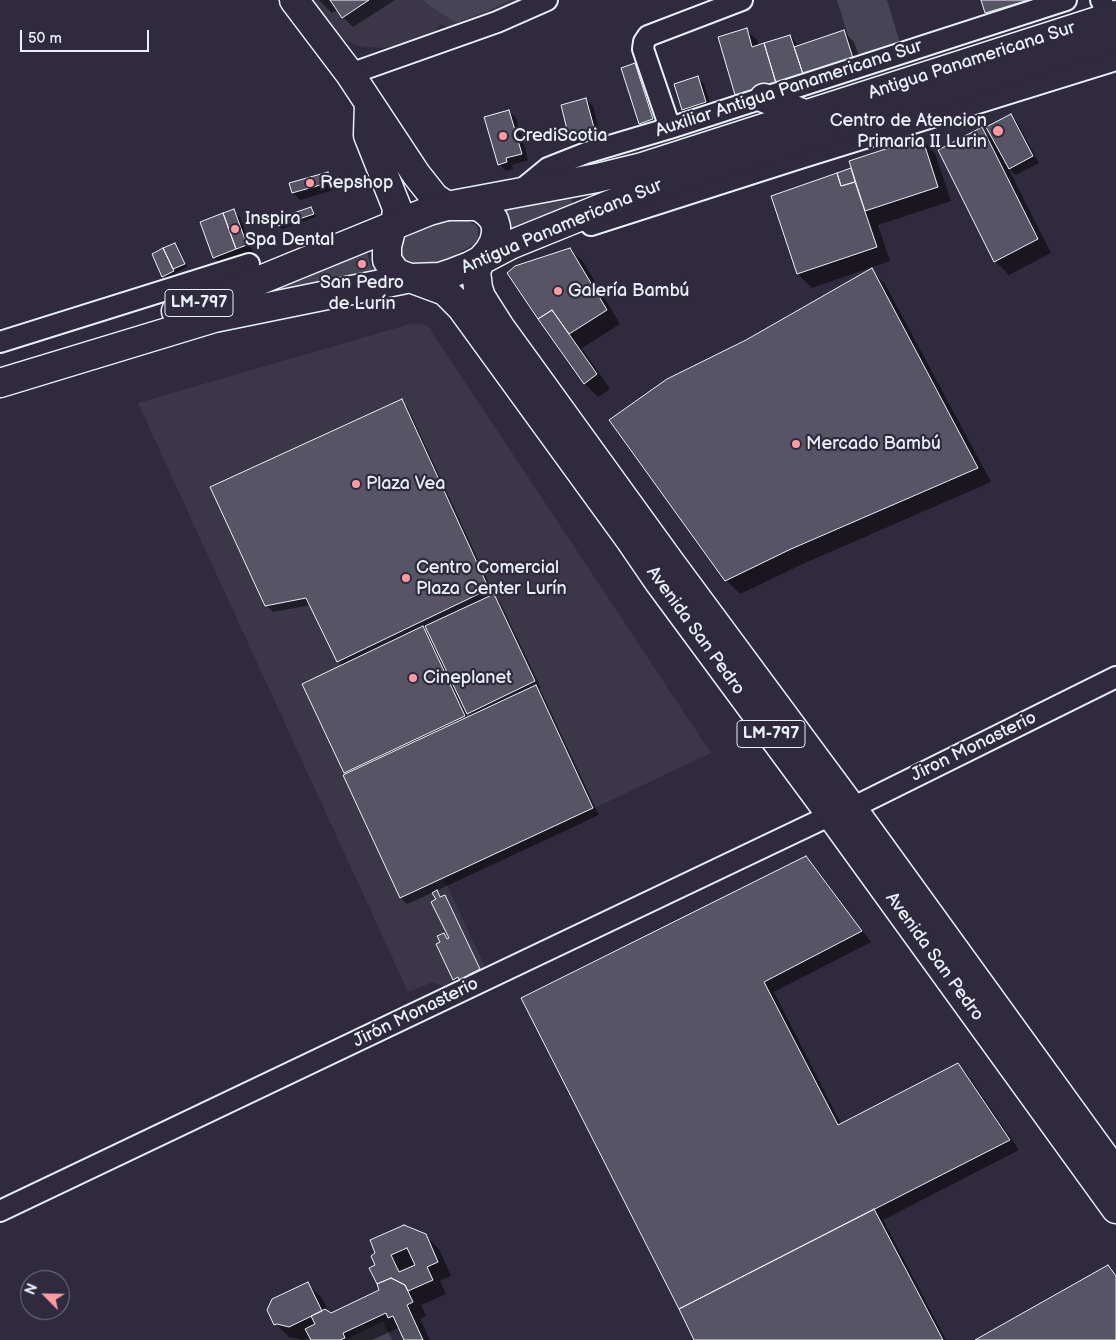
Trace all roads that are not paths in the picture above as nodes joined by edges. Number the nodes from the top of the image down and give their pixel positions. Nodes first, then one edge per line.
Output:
1 (294, 0) edge
2 (547, 0) edge
3 (742, 0) edge
4 (1066, 0) edge
5 (1112, 20) edge
6 (1116, 60) edge
7 (350, 74) junction
8 (764, 98) junction
9 (369, 102) junction
10 (807, 115) junction
11 (670, 128) junction
12 (518, 192) junction
13 (447, 206) junction
14 (392, 227) junction
15 (510, 245) junction
16 (481, 260) junction
17 (250, 264) dead end
18 (411, 278) junction
19 (0, 342) edge
20 (0, 364) edge
21 (0, 383) edge
22 (1116, 677) edge
23 (842, 811) junction
24 (1116, 1173) edge
25 (1116, 1208) edge
26 (0, 1211) edge

1 - 7 main road
2 - 7 street
3 - 11 street
4 - 8 street, Auxiliar Antigua Panamericana Sur
5 - 10 main road, Antigua Panamericana Sur
5 - 15 main road, Antigua Panamericana Sur
6 - 15 street
7 - 9 main road
8 - 10 main road
8 - 11 street, Auxiliar Antigua Panamericana Sur
9 - 13 main road
9 - 14 main road, Avenida San Pedro
10 - 12 main road, Antigua Panamericana Sur
11 - 12 street, Auxiliar Antigua Panamericana Sur
12 - 13 main road, Antigua Panamericana Sur
13 - 14 main road, Antigua Panamericana Sur / LM-797
13 - 16 main road, Avenida San Pedro / LM-797
14 - 18 main road, Avenida San Pedro / LM-797
14 - 20 main road, Antigua Panamericana Sur / LM-797
15 - 16 main road, Antigua Panamericana Sur
16 - 18 main road, Antigua Panamericana Sur / LM-797
16 - 23 main road, Avenida San Pedro / LM-797
17 - 19 street
18 - 21 main road, Antigua Panamericana Sur / LM-797
18 - 23 main road, Avenida San Pedro / LM-797
22 - 23 street, Jiron Monasterio
23 - 24 main road, Avenida San Pedro / LM-797
23 - 25 main road, Avenida San Pedro / LM-797
23 - 26 street, Jirón Monasterio

